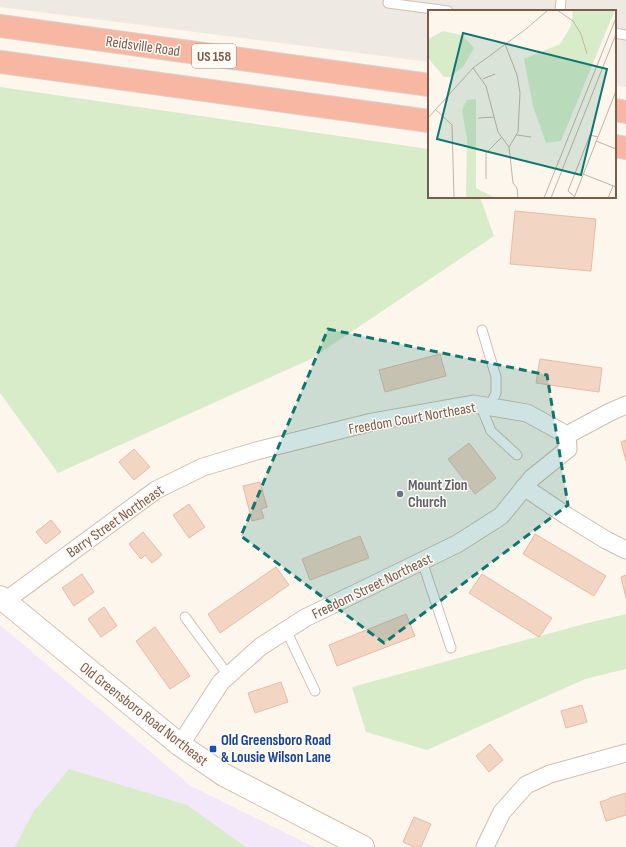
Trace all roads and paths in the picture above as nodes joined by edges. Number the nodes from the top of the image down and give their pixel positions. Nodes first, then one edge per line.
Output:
1 (389, 0) edge
2 (561, 0) edge
3 (440, 10) edge
4 (560, 10) edge
5 (0, 26) edge
6 (616, 33) edge
7 (626, 35) edge
8 (0, 62) edge
9 (428, 85) edge
10 (616, 110) edge
11 (626, 112) edge
12 (428, 121) edge
13 (616, 146) edge
14 (626, 148) edge
15 (482, 330) dead end
16 (626, 405) edge
17 (486, 406) junction
18 (328, 433) joint
19 (567, 435) junction
20 (517, 455) dead end
21 (524, 487) junction
22 (626, 550) edge
23 (422, 561) junction
24 (2, 599) edge
25 (185, 617) dead end
26 (286, 630) junction
27 (451, 648) dead end
28 (228, 675) junction
29 (315, 691) dead end
30 (180, 745) junction
31 (626, 753) edge
32 (363, 847) edge
33 (485, 847) edge

1 - 3 lane
2 - 4 lane
5 - 9 highway, Reidsville Road / US 158
6 - 7 lane
8 - 12 highway, US 158
10 - 11 highway
13 - 14 highway
15 - 17 lane
16 - 19 street
17 - 18 street, Freedom Court Northeast
17 - 19 street, Freedom Court Northeast
17 - 20 lane
18 - 24 street, Barry Street Northeast
19 - 21 street, Freedom Street Northeast
21 - 22 street
21 - 23 street, Freedom Street Northeast
23 - 26 street, Freedom Street Northeast
23 - 27 lane
24 - 30 street, Old Greensboro Road Northeast
25 - 28 lane
26 - 28 street, Freedom Street Northeast
26 - 29 lane
28 - 30 street, Freedom Street Northeast
30 - 32 street, Old Greensboro Road Northeast
31 - 33 street

